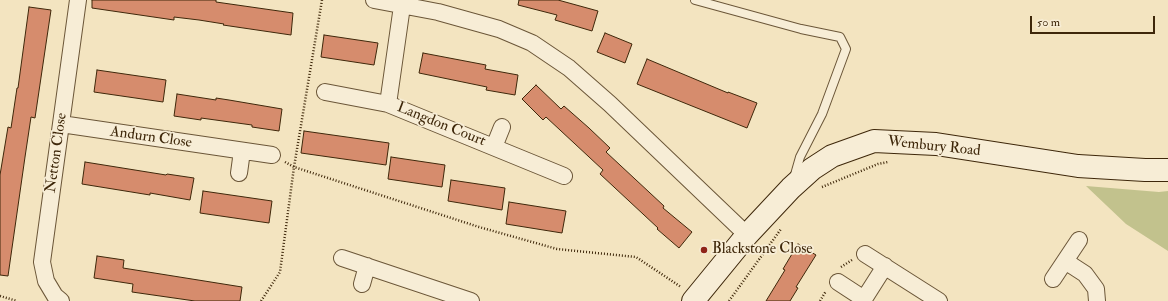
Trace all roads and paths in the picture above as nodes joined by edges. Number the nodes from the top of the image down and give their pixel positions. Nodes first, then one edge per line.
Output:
1 (78, 0) edge
2 (322, 0) edge
3 (374, 0) edge
4 (695, 0) edge
5 (402, 6) junction
6 (325, 92) dead end
7 (388, 104) junction
8 (61, 124) junction
9 (502, 127) dead end
10 (494, 147) junction
11 (242, 151) junction
12 (272, 155) joint
13 (893, 161) dead end
14 (294, 167) junction
15 (1168, 170) edge
16 (239, 173) dead end
17 (564, 176) dead end
18 (791, 188) junction
19 (819, 188) dead end
20 (783, 226) dead end
21 (747, 235) junction
22 (1079, 240) dead end
23 (865, 254) dead end
24 (342, 258) dead end
25 (1065, 261) junction
26 (367, 266) junction
27 (884, 266) junction
28 (1053, 279) dead end
29 (838, 282) dead end
30 (362, 284) dead end
31 (0, 296) edge
32 (694, 299) edge
33 (18, 301) edge
34 (62, 301) edge
35 (261, 301) edge
36 (471, 301) edge
37 (729, 301) edge
38 (939, 301) edge
39 (1097, 301) edge

1 - 8 street, Netton Close
2 - 14 path
3 - 5 street
4 - 18 lane
5 - 7 street, Langdon Court
5 - 21 street
6 - 7 street, Langdon Court
7 - 10 street, Langdon Court
8 - 11 street, Andurn Close
8 - 34 street, Netton Close
9 - 10 street, Langdon Court
10 - 17 street, Langdon Court
11 - 12 street, Andurn Close
11 - 16 street
12 - 14 path
13 - 19 path
14 - 32 path
14 - 35 path
15 - 18 street, Wembury Road
18 - 21 street, Wembury Road
20 - 37 path
21 - 32 street, Wembury Road
22 - 25 street
23 - 27 street
24 - 26 street
25 - 28 street
25 - 39 street
26 - 30 street
26 - 36 street
27 - 29 street
27 - 38 street
31 - 33 path

